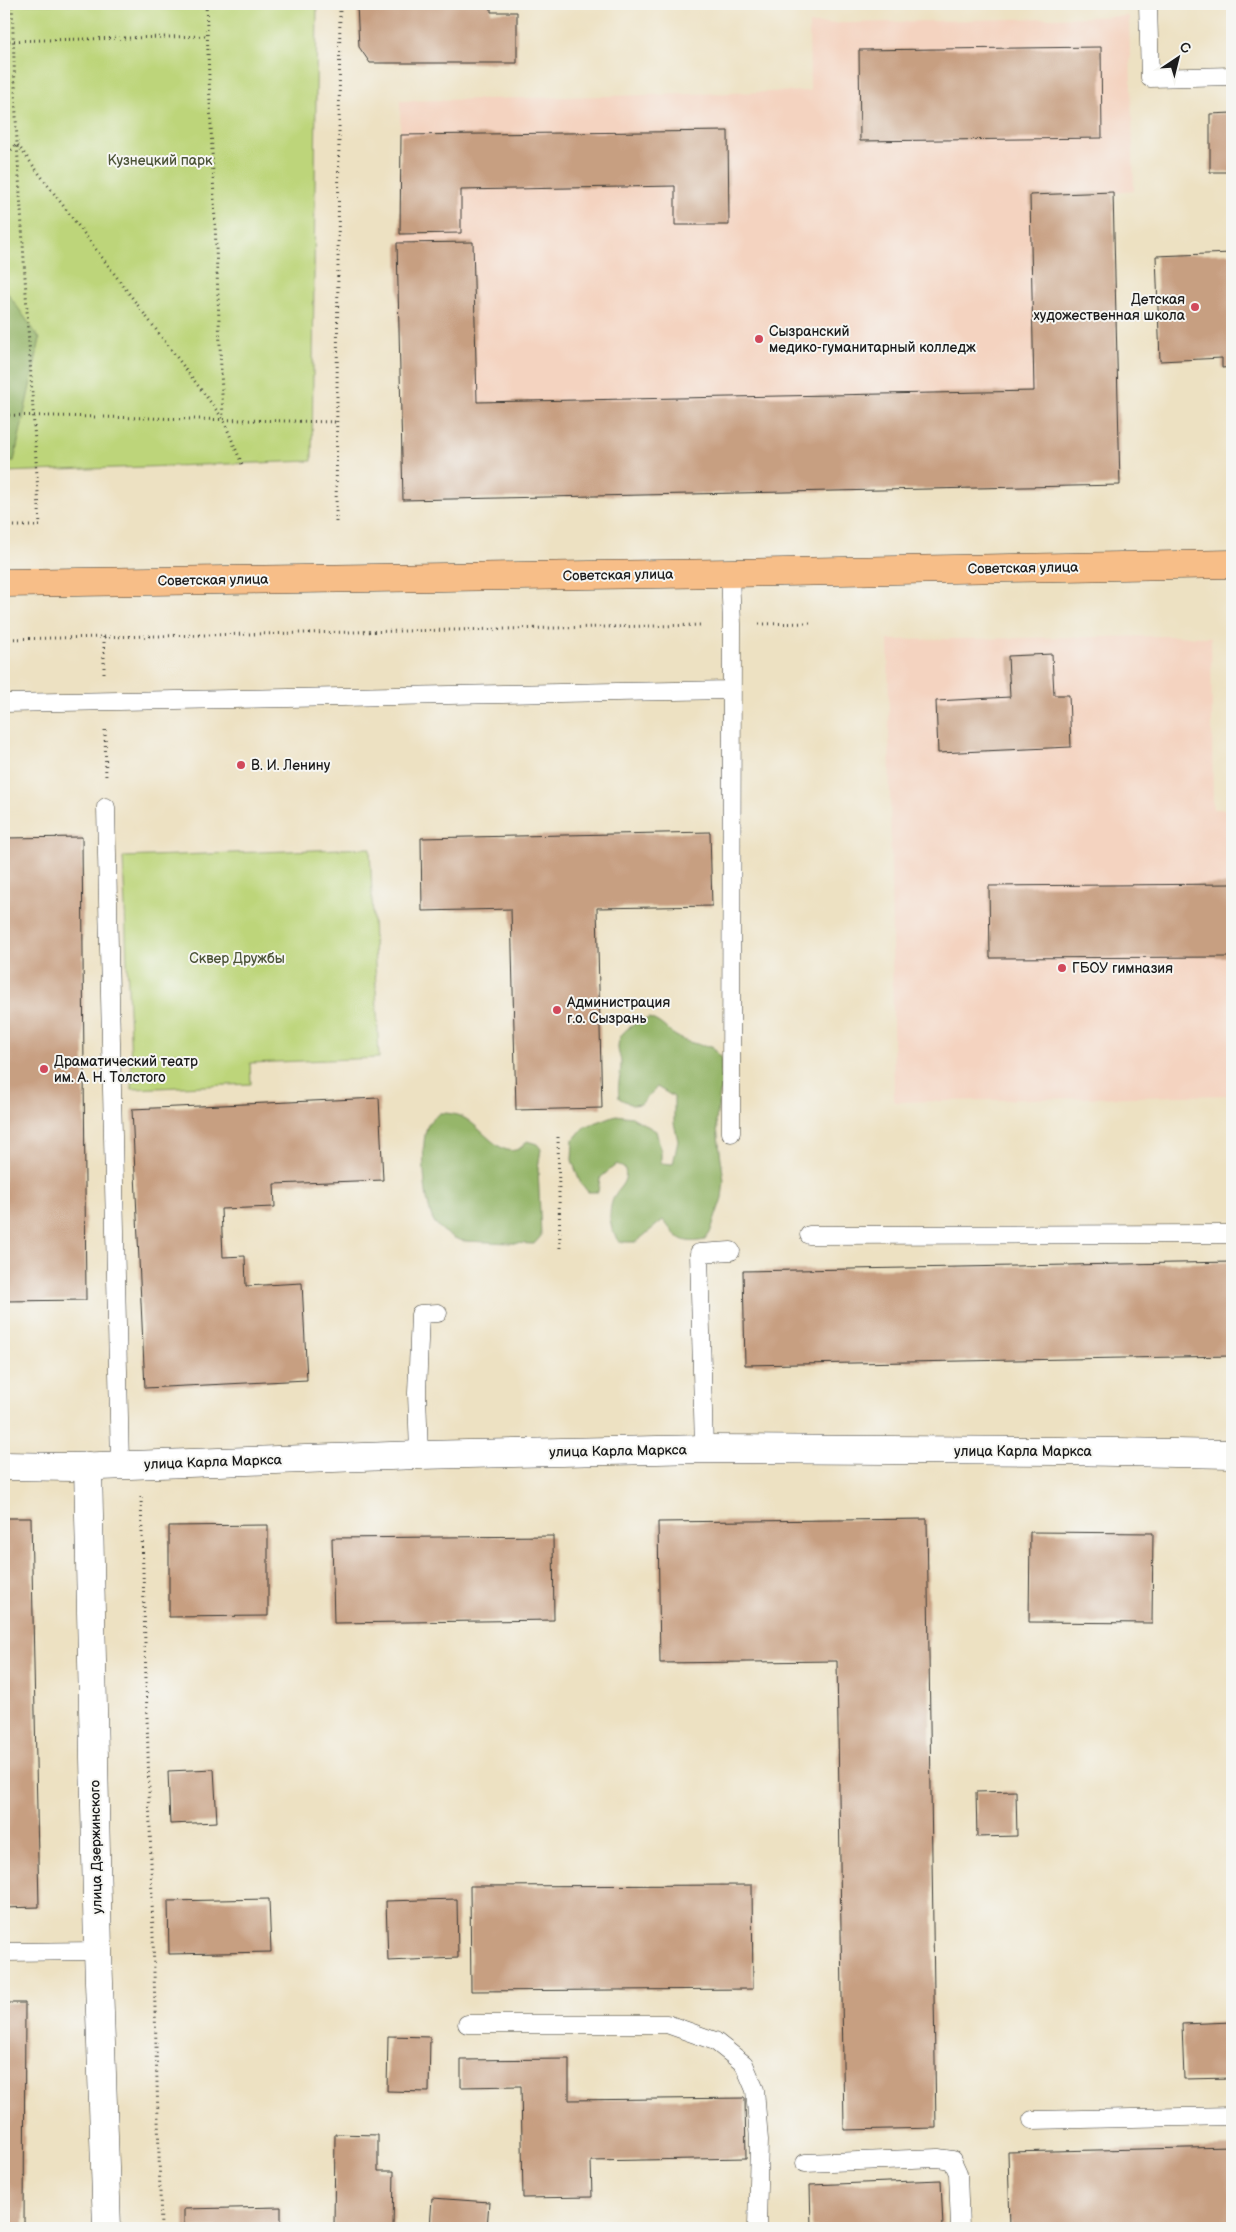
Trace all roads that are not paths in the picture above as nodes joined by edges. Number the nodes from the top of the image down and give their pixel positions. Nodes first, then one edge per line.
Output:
1 (1148, 4) edge
2 (1232, 76) edge
3 (1232, 564) edge
4 (730, 573) junction
5 (4, 582) edge
6 (732, 690) junction
7 (4, 703) edge
8 (106, 806) dead end
9 (731, 1133) dead end
10 (1232, 1234) edge
11 (809, 1235) dead end
12 (731, 1251) dead end
13 (438, 1313) dead end
14 (704, 1449) junction
15 (1232, 1454) edge
16 (419, 1455) junction
17 (130, 1464) junction
18 (4, 1466) edge
19 (88, 1466) junction
20 (98, 1951) junction
21 (4, 1952) edge
22 (467, 2024) dead end
23 (1232, 2116) edge
24 (1032, 2120) dead end
25 (805, 2163) dead end
26 (107, 2228) edge
27 (757, 2228) edge
28 (960, 2228) edge

1 - 2 lane
3 - 4 main road, Советская улица
4 - 5 main road, Советская улица
4 - 6 lane
6 - 7 lane
6 - 9 lane
8 - 17 lane
10 - 11 lane
12 - 14 lane
13 - 16 lane
14 - 15 street, улица Карла Маркса
14 - 16 street, улица Карла Маркса
16 - 17 street, улица Карла Маркса
17 - 19 street, улица Карла Маркса
18 - 19 street, улица Карла Маркса
19 - 20 street, улица Дзержинского
20 - 21 lane
20 - 26 street, улица Дзержинского
22 - 27 lane
23 - 24 lane
25 - 28 lane

